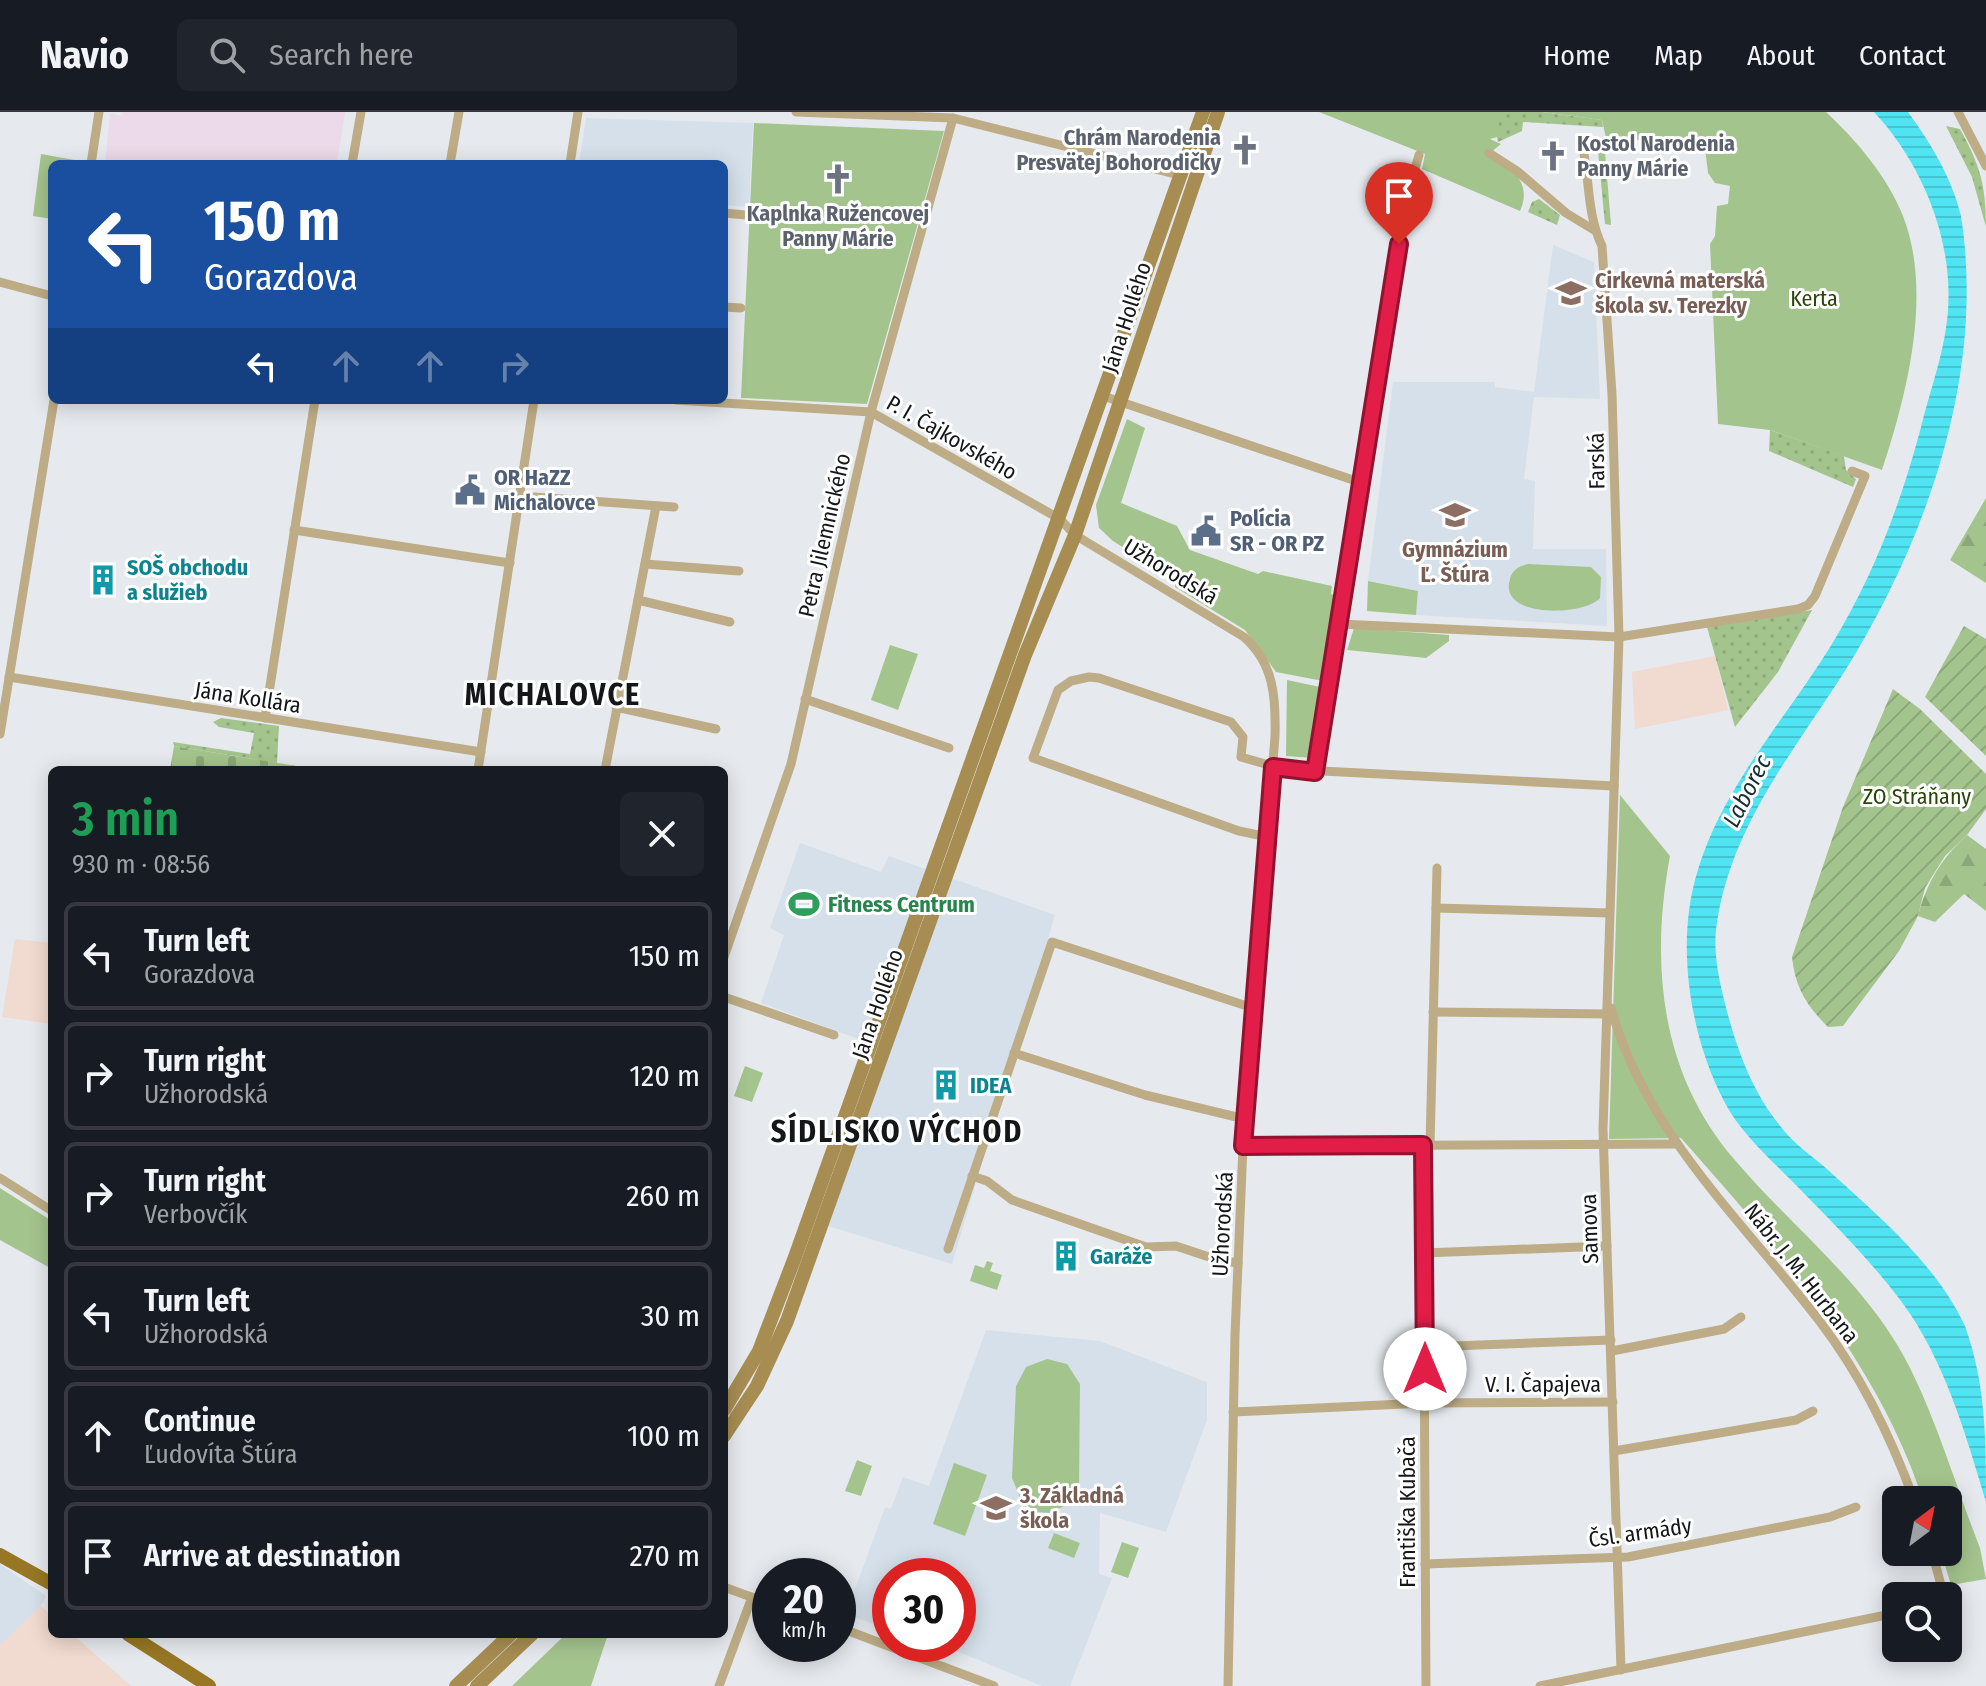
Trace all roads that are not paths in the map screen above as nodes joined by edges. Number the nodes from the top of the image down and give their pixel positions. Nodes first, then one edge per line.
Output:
1 (99, 112) edge
2 (361, 112) edge
3 (459, 112) edge
4 (578, 112) edge
5 (796, 112) edge
6 (1203, 112) edge
7 (1218, 112) edge
8 (1958, 112) edge
9 (953, 118) junction
10 (1581, 139) dead end
11 (1489, 153) dead end
12 (1419, 155) dead end
13 (92, 160) edge
14 (353, 160) edge
15 (451, 160) edge
16 (571, 160) edge
17 (1986, 166) edge
18 (1187, 177) junction
19 (728, 213) edge
20 (746, 215) dead end
21 (1594, 230) junction
22 (0, 282) edge
23 (48, 295) edge
24 (728, 307) edge
25 (741, 308) dead end
26 (1122, 339) junction
27 (1140, 346) junction
28 (1103, 396) junction
29 (728, 403) edge
30 (1121, 403) junction
31 (53, 404) edge
32 (314, 404) edge
33 (533, 404) edge
34 (871, 412) junction
35 (1852, 471) dead end
36 (1362, 483) junction
37 (520, 496) junction
38 (656, 506) junction
39 (674, 507) dead end
40 (1060, 519) junction
41 (294, 530) junction
42 (1075, 535) junction
43 (510, 563) junction
44 (645, 564) junction
45 (739, 571) dead end
46 (638, 600) junction
47 (730, 622) dead end
48 (1340, 624) junction
49 (1619, 637) junction
50 (1018, 652) junction
51 (9, 677) junction
52 (805, 699) junction
53 (616, 707) junction
54 (265, 718) junction
55 (716, 729) dead end
56 (0, 734) edge
57 (949, 748) dead end
58 (481, 752) junction
59 (479, 766) edge
60 (606, 766) edge
61 (1273, 767) junction
62 (1315, 772) junction
63 (1614, 786) junction
64 (1268, 837) junction
65 (1437, 868) dead end
66 (1436, 908) junction
67 (1609, 913) junction
68 (728, 945) edge
69 (1608, 997) junction
70 (728, 998) edge
71 (1253, 1008) junction
72 (1433, 1012) junction
73 (1607, 1014) junction
74 (834, 1035) dead end
75 (1014, 1053) junction
76 (1245, 1119) junction
77 (1677, 1144) junction
78 (1427, 1145) junction
79 (1603, 1145) junction
80 (1243, 1146) junction
81 (972, 1176) junction
82 (0, 1178) edge
83 (48, 1208) edge
84 (1607, 1246) junction
85 (948, 1249) dead end
86 (1424, 1253) junction
87 (1238, 1263) junction
88 (1741, 1317) dead end
89 (1611, 1345) junction
90 (1425, 1347) junction
91 (741, 1398) junction
92 (1613, 1402) junction
93 (1425, 1403) junction
94 (728, 1407) edge
95 (1813, 1411) dead end
96 (1233, 1412) junction
97 (728, 1427) edge
98 (1614, 1451) junction
99 (1908, 1486) edge
100 (1856, 1507) dead end
101 (0, 1545) edge
102 (0, 1555) edge
103 (1616, 1557) junction
104 (1425, 1564) junction
105 (32, 1571) junction
106 (48, 1581) edge
107 (728, 1588) edge
108 (752, 1597) joint
109 (1882, 1616) edge
110 (856, 1634) edge
111 (134, 1638) edge
112 (508, 1638) edge
113 (527, 1638) edge
114 (1621, 1670) junction
115 (479, 1678) edge
116 (209, 1686) edge
117 (456, 1686) edge
118 (719, 1686) edge
119 (994, 1686) edge
120 (1228, 1686) edge
121 (1426, 1686) edge
122 (1540, 1686) edge

1 - 13 street
2 - 14 street
3 - 15 street
4 - 16 street
5 - 9 street
6 - 18 street, Jána Hollého
7 - 18 street, Jána Hollého
8 - 17 street
9 - 18 street
9 - 34 street, Petra Jilemnického
10 - 21 street, Farská
11 - 21 street
12 - 36 street
18 - 26 street, Jána Hollého
18 - 27 street, Jána Hollého
19 - 20 street
21 - 49 street, Farská
22 - 23 street
24 - 25 street
26 - 27 street
26 - 28 street, Jána Hollého
27 - 30 street, Jána Hollého
28 - 30 street
28 - 40 street, Jána Hollého
29 - 34 street, P. I. Čajkovského
30 - 36 street
30 - 42 street, Jána Hollého
31 - 51 street
32 - 41 street
33 - 37 street
34 - 40 street, P. I. Čajkovského
34 - 52 street, Petra Jilemnického
35 - 49 street
36 - 48 street
37 - 38 street
37 - 43 street
38 - 39 street
38 - 44 street
40 - 42 street
40 - 50 street, Jána Hollého
41 - 43 street
41 - 54 street
42 - 50 street, Jána Hollého
42 - 61 street, Užhorodská
43 - 58 street
44 - 45 street
44 - 46 street
46 - 47 street
46 - 53 street
48 - 49 street
48 - 62 street
49 - 63 street, Farská
50 - 91 street, Jána Hollého
51 - 54 street, Jána Kollára
51 - 56 street
52 - 57 street
52 - 68 street, Petra Jilemnického
53 - 55 street
53 - 60 street
54 - 58 street, Jána Kollára
58 - 59 street
61 - 62 street
61 - 64 street, Užhorodská
61 - 64 street
62 - 63 street
63 - 67 street, Samova
64 - 71 street, Užhorodská
65 - 66 street, Františka Kubača
66 - 67 street
66 - 72 street, Františka Kubača
67 - 69 street, Samova
69 - 73 street, Samova
69 - 77 street, Nábr. J. M. Hurbana
70 - 74 street
71 - 75 street
71 - 76 street, Užhorodská
72 - 73 street
72 - 78 street, Františka Kubača
73 - 79 street, Samova
75 - 76 street
75 - 81 street
76 - 80 street, Užhorodská
77 - 79 street
77 - 99 street, Nábr. J. M. Hurbana
78 - 79 street
78 - 80 street
78 - 86 street, Františka Kubača
79 - 84 street, Samova
80 - 87 street, Užhorodská
81 - 85 street
81 - 87 street
82 - 83 street
84 - 86 street
84 - 89 street, Samova
86 - 90 street, Františka Kubača
87 - 96 street, Užhorodská
88 - 89 street
89 - 90 street
89 - 92 street, Samova
90 - 93 street, Františka Kubača
91 - 94 street, Jána Hollého
91 - 97 street, Jána Hollého
92 - 93 street, V. I. Čapajeva
92 - 98 street, Samova
93 - 96 street, V. I. Čapajeva
93 - 104 street, Františka Kubača
95 - 98 street
96 - 120 street, Užhorodská
98 - 103 street, Samova
100 - 103 street, Čsl. armády
101 - 105 main road
102 - 105 main road
103 - 104 street, Čsl. armády
103 - 114 street, Samova
104 - 121 street, Františka Kubača
105 - 106 main road
107 - 108 street
108 - 118 street
109 - 114 street
110 - 119 street
111 - 116 main road
112 - 115 street
113 - 115 street
114 - 122 street
115 - 117 street

